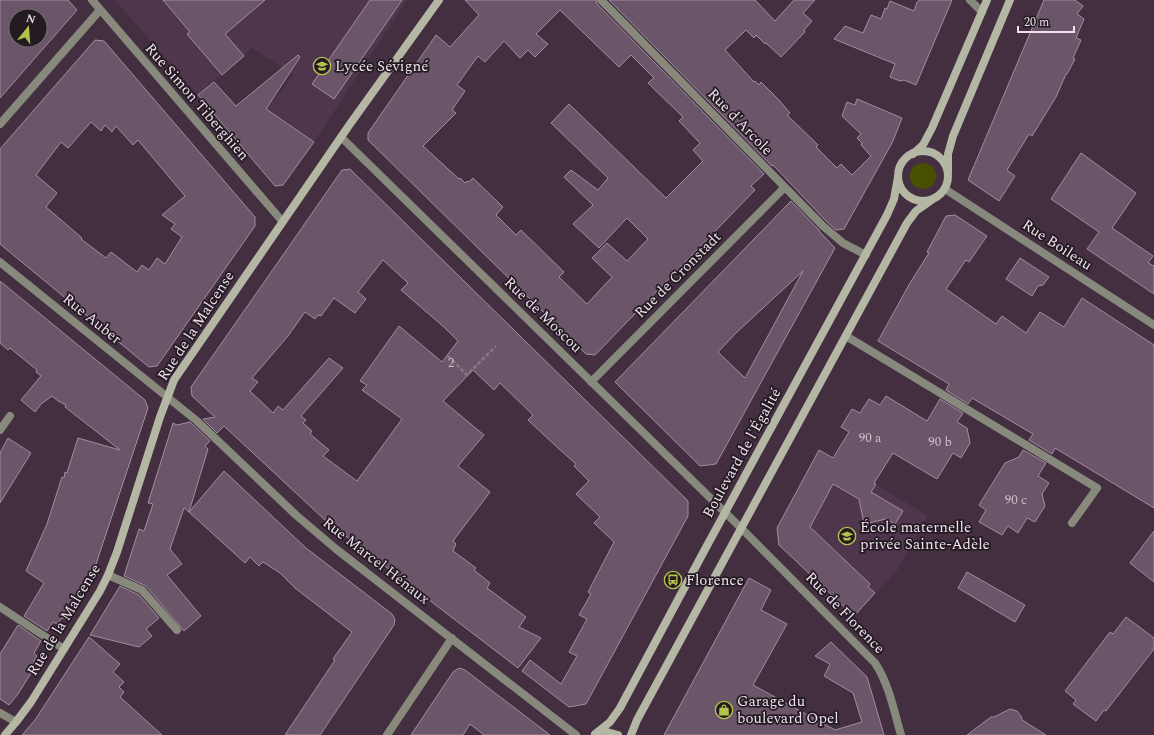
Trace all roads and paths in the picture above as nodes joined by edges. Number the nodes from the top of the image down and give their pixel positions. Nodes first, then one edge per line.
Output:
1 (92, 0) edge
2 (439, 0) edge
3 (601, 0) edge
4 (970, 0) edge
5 (987, 0) edge
6 (1010, 0) edge
7 (100, 10) junction
8 (982, 12) junction
9 (0, 124) edge
10 (341, 137) junction
11 (913, 154) junction
12 (948, 173) junction
13 (898, 177) junction
14 (784, 188) junction
15 (945, 188) junction
16 (933, 199) junction
17 (282, 221) junction
18 (866, 255) junction
19 (0, 262) edge
20 (1154, 325) edge
21 (846, 336) junction
22 (496, 346) dead end
23 (448, 356) dead end
24 (591, 382) junction
25 (167, 398) junction
26 (10, 416) dead end
27 (0, 430) edge
28 (725, 513) junction
29 (1072, 523) dead end
30 (741, 528) junction
31 (108, 576) junction
32 (0, 607) edge
33 (177, 630) dead end
34 (452, 638) junction
35 (64, 649) junction
36 (0, 713) edge
37 (16, 722) junction
38 (594, 734) edge
39 (5, 735) edge
40 (387, 735) edge
41 (576, 735) edge
42 (618, 735) edge
43 (631, 735) edge
44 (901, 735) edge

1 - 7 street, Rue Simon Tiberghien
2 - 10 main road, Rue de la Malcense
3 - 14 street, Rue d'Arcole
4 - 8 street
5 - 8 main road
6 - 12 main road
7 - 9 street
7 - 17 street, Rue Simon Tiberghien
8 - 11 main road
10 - 17 main road, Rue de la Malcense
10 - 24 street, Rue de Moscou
11 - 12 main road
11 - 13 main road
12 - 15 main road
13 - 16 main road
13 - 18 main road, Boulevard de l'Égalité
14 - 18 street, Rue d'Arcole
14 - 24 street, Rue de Cronstadt
15 - 16 main road
15 - 20 street, Rue Boileau
16 - 21 main road
17 - 25 main road, Rue de la Malcense
18 - 28 main road, Boulevard de l'Égalité
19 - 25 street, Rue Auber
21 - 29 street
21 - 30 main road
22 - 23 path
24 - 28 street, Rue de Moscou
25 - 31 main road, Rue de la Malcense
25 - 34 street, Rue Marcel Hénaux
26 - 27 street
28 - 30 street, Rue de Florence
28 - 38 main road, Boulevard de l'Égalité
30 - 43 main road
30 - 44 street, Rue de Florence
31 - 33 street
31 - 35 main road, Rue de la Malcense
32 - 35 street
34 - 40 street
34 - 41 street, Rue Marcel Hénaux
35 - 37 main road, Rue de la Malcense
36 - 37 street
37 - 39 main road, Rue de la Malcense
38 - 42 main road

